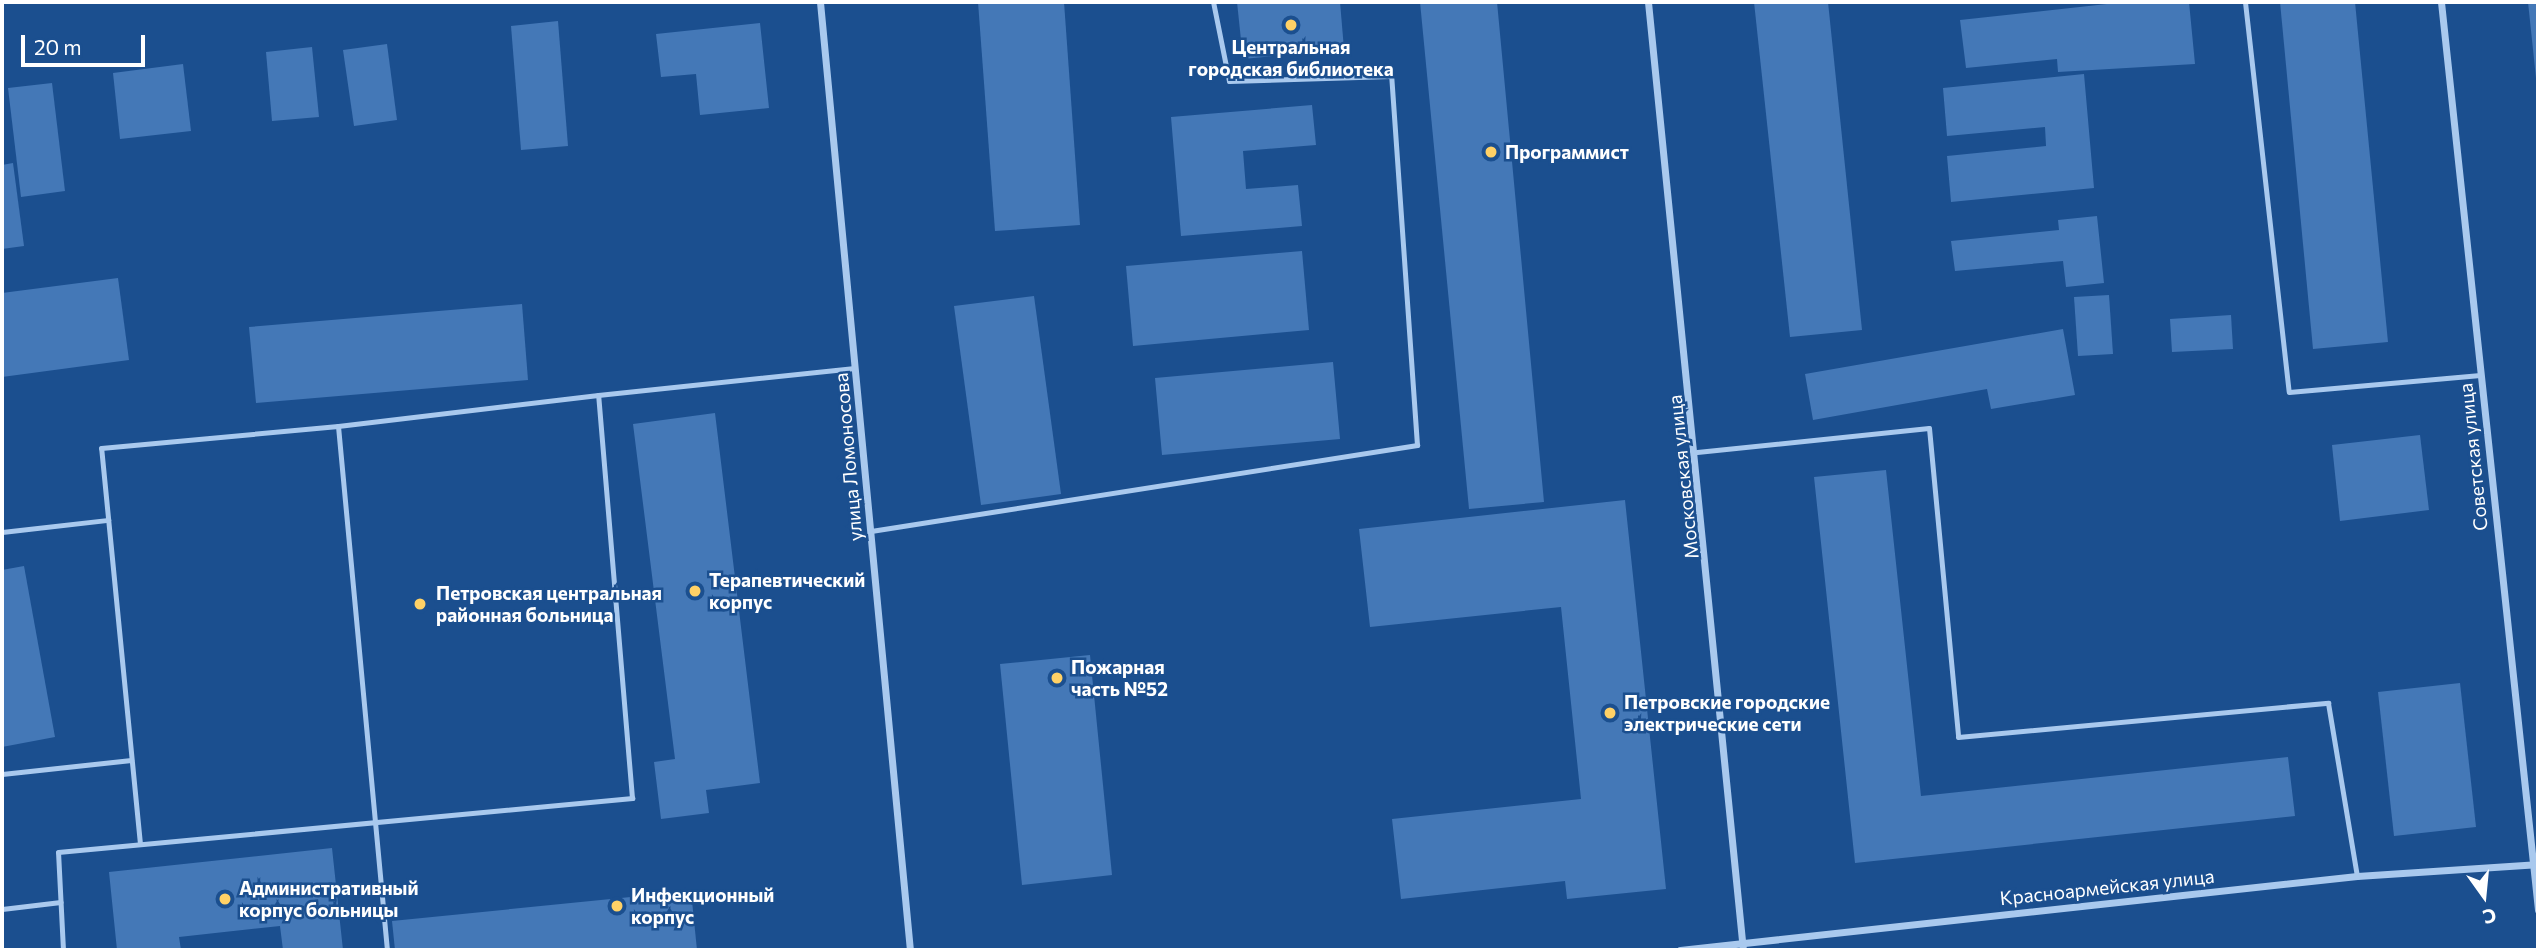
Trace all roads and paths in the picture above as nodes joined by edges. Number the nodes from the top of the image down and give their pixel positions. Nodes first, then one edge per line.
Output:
1 (820, 2) edge
2 (1213, 2) edge
3 (1648, 2) edge
4 (2245, 2) edge
5 (2441, 2) edge
6 (855, 368) junction
7 (2480, 375) junction
8 (598, 395) junction
9 (338, 426) junction
10 (1697, 453) junction
11 (108, 520) junction
12 (871, 531) junction
13 (2, 532) edge
14 (131, 760) junction
15 (2, 775) edge
16 (371, 821) junction
17 (140, 844) junction
18 (2536, 864) edge
19 (2357, 876) junction
20 (61, 902) junction
21 (2, 909) edge
22 (2538, 909) edge
23 (1743, 946) edge
24 (63, 950) edge
25 (387, 950) edge
26 (910, 950) edge
27 (1680, 950) edge

1 - 6 street, улица Ломоносова
2 - 12 lane
3 - 10 street, Московская улица
4 - 7 lane
5 - 7 street, Советская улица
6 - 8 lane
6 - 12 street, улица Ломоносова
7 - 18 street, Советская улица
8 - 9 lane
8 - 16 lane
9 - 11 lane
9 - 16 lane
10 - 19 lane
10 - 23 street, Московская улица
11 - 13 lane
11 - 14 lane
12 - 26 street, улица Ломоносова
14 - 15 lane
14 - 17 lane
16 - 17 lane
16 - 25 lane
17 - 20 lane
18 - 19 street, Красноармейская улица
18 - 22 street, Советская улица
19 - 23 street, Красноармейская улица
20 - 21 lane
20 - 24 lane
23 - 27 street, Красноармейская улица

